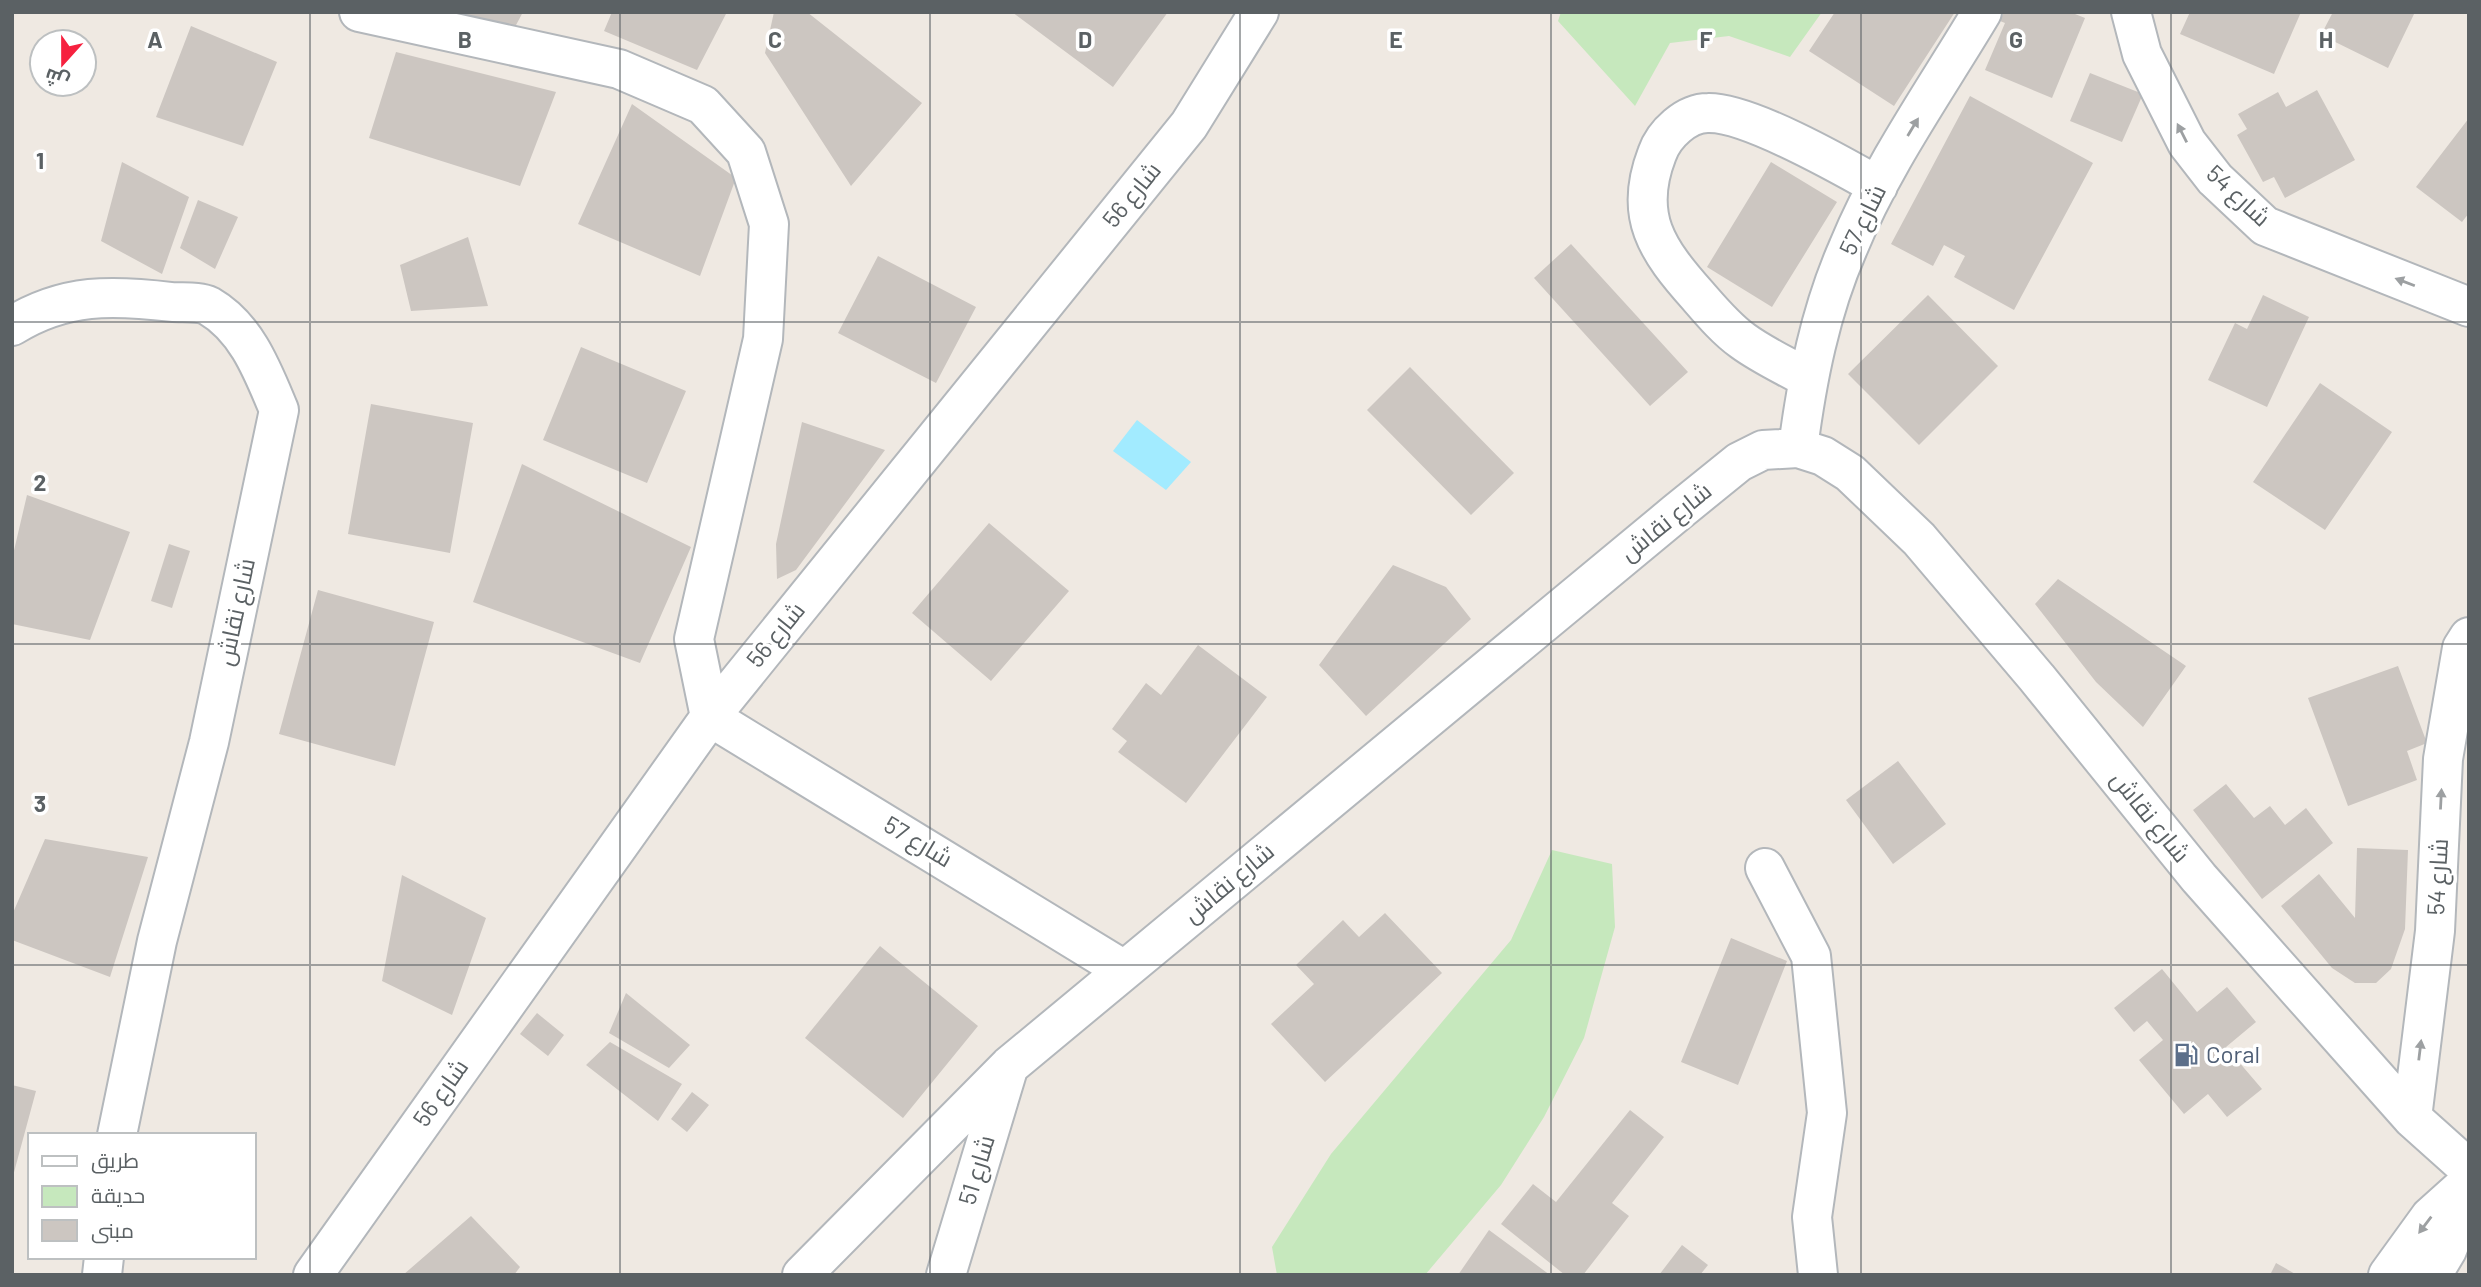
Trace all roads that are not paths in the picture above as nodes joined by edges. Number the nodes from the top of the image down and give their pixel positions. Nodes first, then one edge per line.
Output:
1 (359, 12) edge
2 (1259, 12) edge
3 (1982, 12) edge
4 (2131, 12) edge
5 (1878, 186) junction
6 (2469, 306) edge
7 (15, 329) edge
8 (1807, 378) junction
9 (1798, 448) junction
10 (2469, 637) edge
11 (710, 717) junction
12 (1765, 868) dead end
13 (1124, 970) junction
14 (1009, 1066) junction
15 (2412, 1118) junction
16 (117, 1133) edge
17 (2469, 1169) edge
18 (2469, 1182) edge
19 (2469, 1195) edge
20 (313, 1275) edge
21 (802, 1275) edge
22 (946, 1275) edge
23 (1818, 1275) edge
24 (2388, 1275) edge
25 (2432, 1275) edge

1 - 11 street
2 - 11 street, شارع 56
5 -> 3 street, شارع 57
6 -> 4 street, شارع 54
5 - 8 street, شارع 57
5 - 8 street
7 - 16 street, شارع نقاش
8 - 9 street, شارع 57
9 - 13 street, شارع نقاش
9 - 15 street, شارع نقاش
15 -> 10 street, شارع 54
11 - 13 street, شارع 57
11 - 20 street, شارع 56
12 - 23 street
13 - 14 street, شارع نقاش
14 - 21 street, شارع نقاش
14 - 22 street, شارع 51
15 - 17 street, شارع نقاش
18 -> 24 street
19 - 25 street

